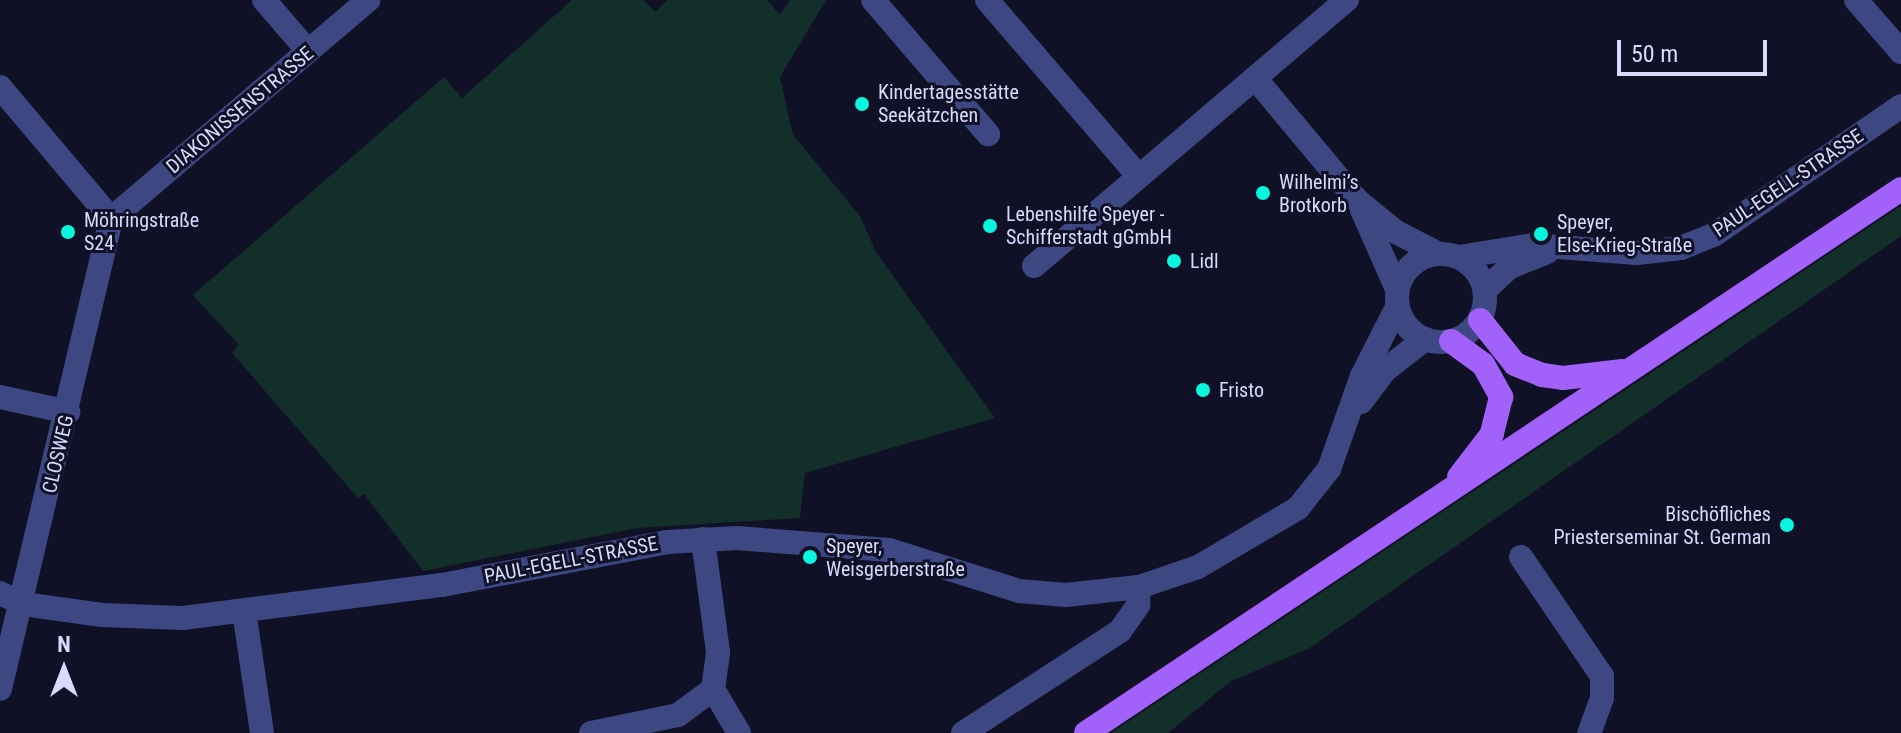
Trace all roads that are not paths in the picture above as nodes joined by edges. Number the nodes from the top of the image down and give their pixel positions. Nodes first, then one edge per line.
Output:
1 (264, 0) edge
2 (368, 0) edge
3 (873, 0) edge
4 (987, 0) edge
5 (1347, 0) edge
6 (1856, 0) edge
7 (308, 51) junction
8 (1901, 52) edge
9 (1255, 78) junction
10 (0, 87) edge
11 (1901, 106) edge
12 (988, 134) dead end
13 (1139, 177) junction
14 (1901, 189) edge
15 (1358, 201) junction
16 (111, 219) junction
17 (1575, 246) junction
18 (1448, 255) junction
19 (1034, 266) dead end
20 (1485, 290) junction
21 (1397, 298) junction
22 (1480, 320) junction
23 (1425, 339) junction
24 (1451, 341) junction
25 (1630, 370) junction
26 (0, 397) edge
27 (68, 412) junction
28 (1351, 417) junction
29 (1445, 495) junction
30 (703, 539) junction
31 (1521, 557) dead end
32 (1139, 587) junction
33 (0, 593) edge
34 (23, 604) junction
35 (244, 611) junction
36 (0, 689) edge
37 (713, 689) junction
38 (262, 733) edge
39 (591, 733) edge
40 (739, 733) edge
41 (963, 733) edge
42 (1086, 733) edge
43 (1589, 733) edge

1 - 7 street
2 - 7 street, DIAKONISSENSTRASSE
3 - 12 street
4 - 13 street
5 - 9 street
6 - 8 street
7 - 16 street, DIAKONISSENSTRASSE
9 - 13 street
9 - 15 street
10 - 16 street
11 - 17 street, PAUL-EGELL-STRASSE
13 - 19 street
14 - 25 main road
15 - 18 street
15 - 21 street
16 - 27 street, CLOSWEG
17 - 18 street, PAUL-EGELL-STRASSE
17 - 20 street, PAUL-EGELL-STRASSE
18 - 20 street
18 - 21 street, PAUL-EGELL-STRASSE
20 - 22 street
21 - 23 street
21 - 28 street, PAUL-EGELL-STRASSE
22 - 24 street
22 - 25 main road
23 - 24 street
23 - 28 street, PAUL-EGELL-STRASSE
24 - 29 main road
25 - 29 main road
26 - 27 street
27 - 34 street, CLOSWEG
28 - 32 street, PAUL-EGELL-STRASSE
29 - 42 main road
30 - 32 street, PAUL-EGELL-STRASSE
30 - 35 street, PAUL-EGELL-STRASSE
30 - 37 street
31 - 43 street
32 - 41 street
33 - 34 street, PAUL-EGELL-STRASSE
34 - 35 street, PAUL-EGELL-STRASSE
34 - 36 street, CLOSWEG
35 - 38 street
37 - 39 street
37 - 40 street

